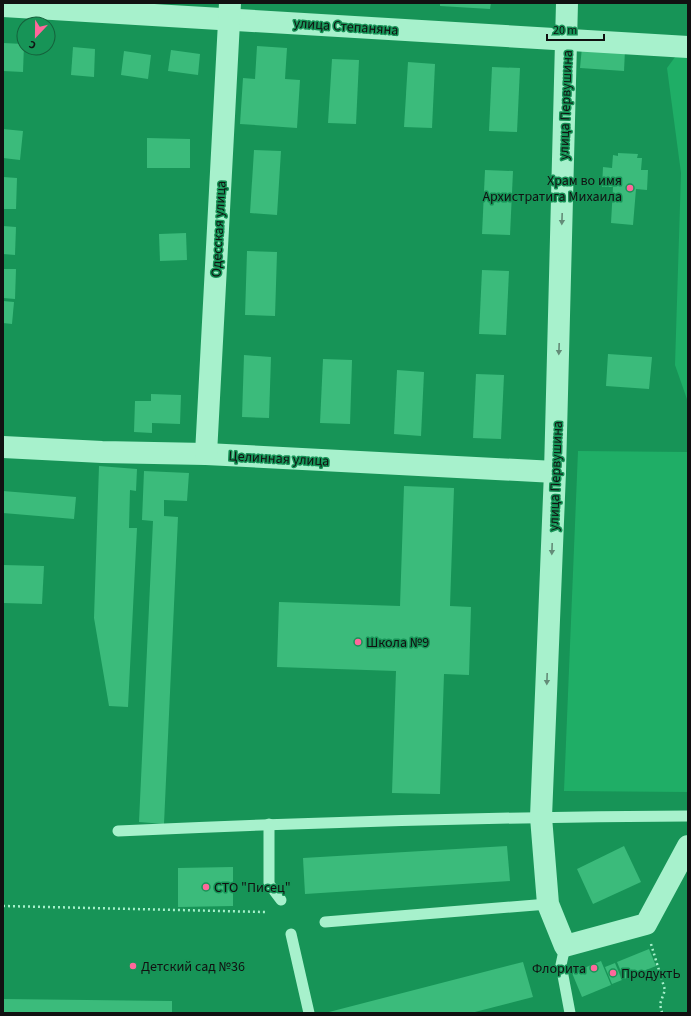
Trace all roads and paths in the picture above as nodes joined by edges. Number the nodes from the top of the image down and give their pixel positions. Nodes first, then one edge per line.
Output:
1 (567, 3) edge
2 (3, 6) edge
3 (230, 11) edge
4 (567, 40) junction
5 (688, 47) edge
6 (3, 447) edge
7 (206, 454) junction
8 (555, 472) junction
9 (688, 816) edge
10 (541, 817) junction
11 (269, 824) junction
12 (118, 831) dead end
13 (688, 846) edge
14 (280, 900) dead end
15 (548, 904) junction
16 (3, 906) edge
17 (265, 912) dead end
18 (325, 922) dead end
19 (646, 924) junction
20 (291, 934) dead end
21 (565, 946) junction
22 (309, 1013) edge
23 (570, 1013) edge
24 (662, 1013) edge

1 - 4 street, улица Первушина
2 - 3 street, улица Степаняна
3 - 4 street, улица Степаняна
3 - 7 street, Одесская улица
4 - 5 street, улица Степаняна
4 -> 8 street, улица Первушина
6 - 7 street, Целинная улица
7 - 8 street, Целинная улица
8 -> 10 street, улица Первушина
9 - 10 lane
10 - 11 lane
10 - 15 street, улица Первушина
11 - 12 lane
11 - 14 lane
13 - 19 street
15 - 18 lane
15 - 21 street, улица Первушина
16 - 17 path
19 - 21 street
19 - 24 path
20 - 22 lane
21 - 23 lane

